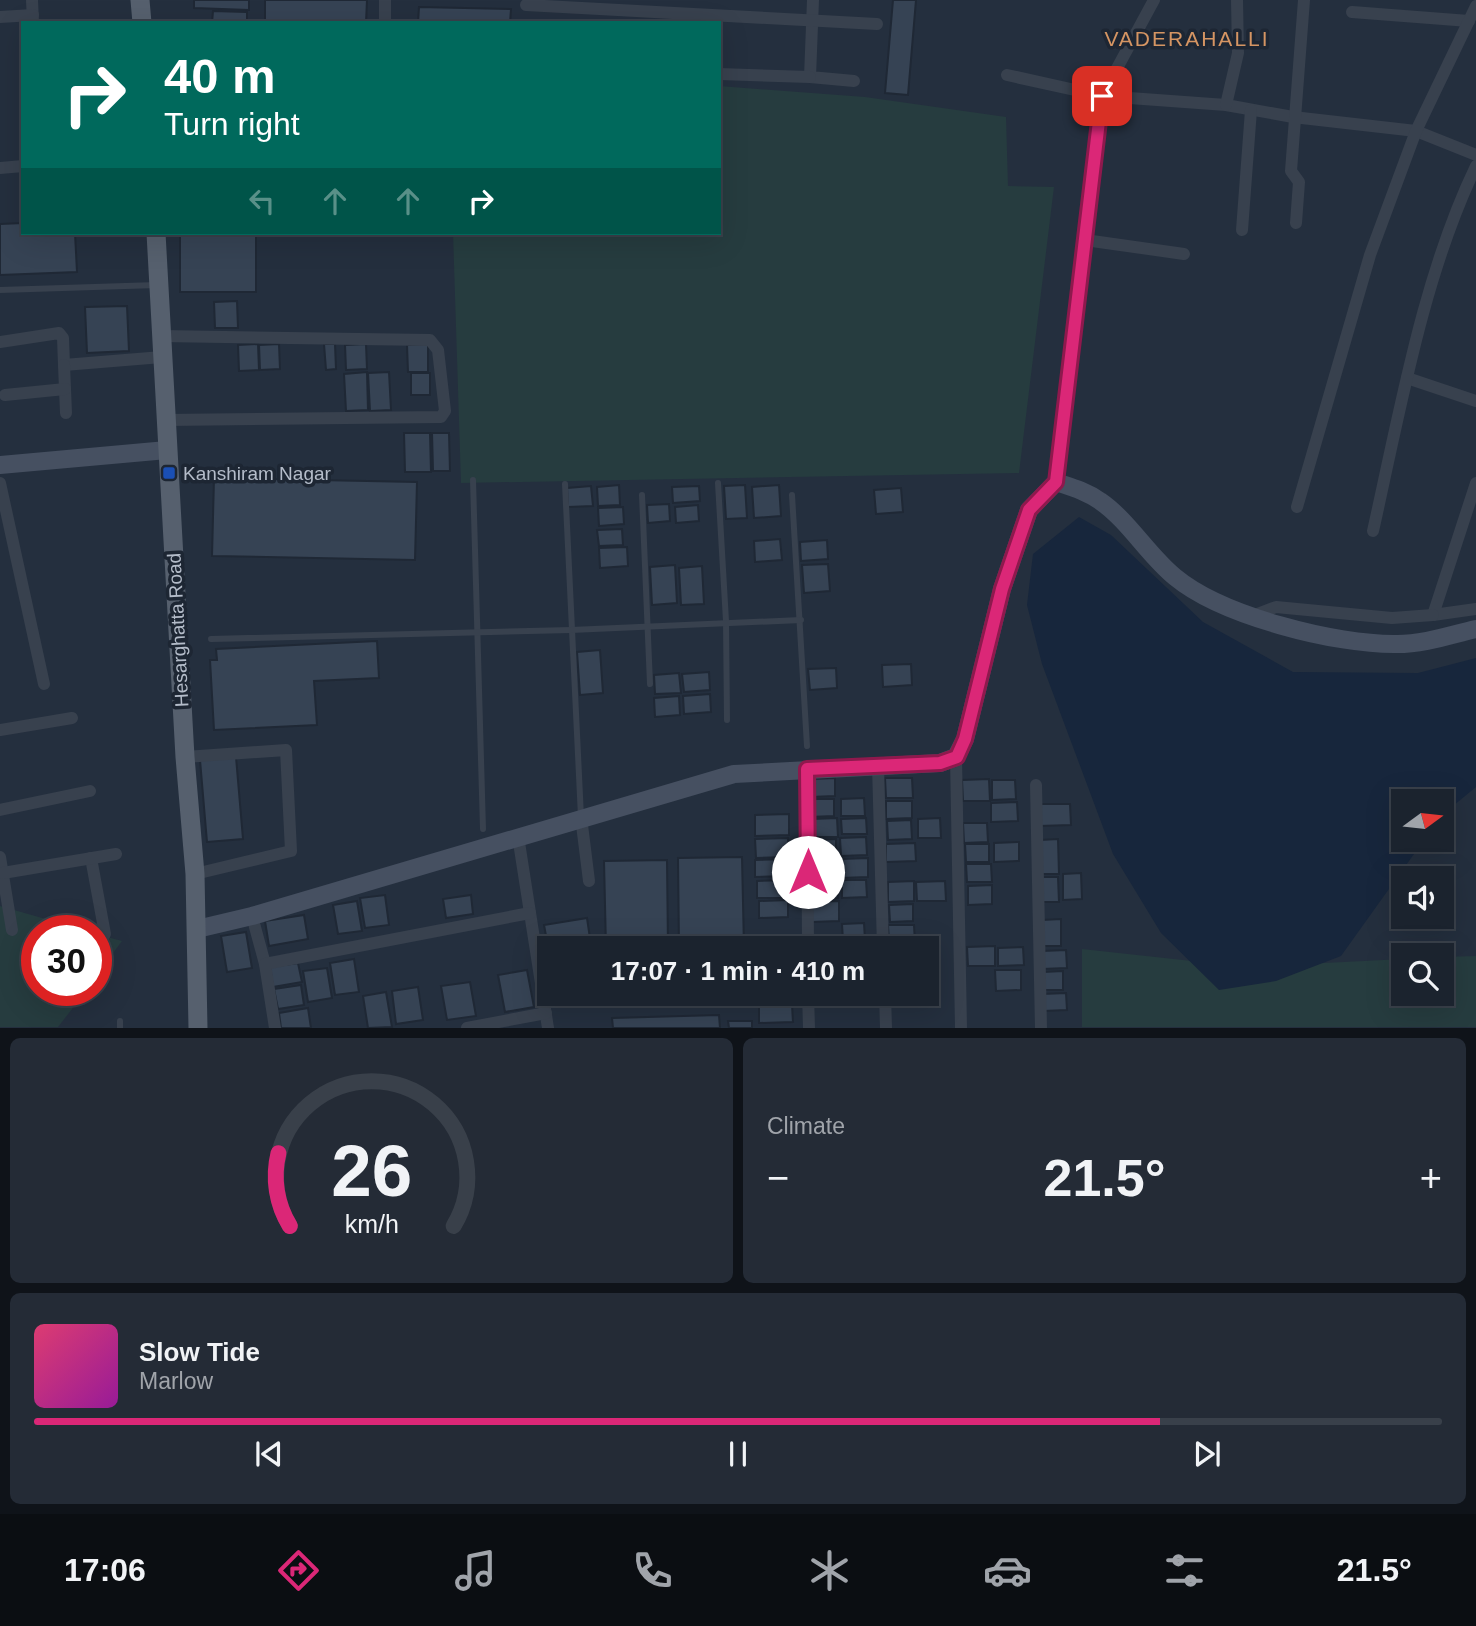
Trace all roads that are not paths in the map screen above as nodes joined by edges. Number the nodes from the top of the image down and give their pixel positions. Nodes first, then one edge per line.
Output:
1 (32, 0) edge
2 (140, 0) edge
3 (385, 0) edge
4 (813, 0) edge
5 (1154, 0) edge
6 (1237, 0) edge
7 (1304, 0) edge
8 (526, 5) dead end
9 (1476, 6) edge
10 (1352, 12) dead end
11 (0, 17) edge
12 (33, 19) edge
13 (812, 19) junction
14 (142, 21) edge
15 (385, 21) edge
16 (1469, 21) junction
17 (877, 24) dead end
18 (721, 74) edge
19 (1007, 75) dead end
20 (810, 77) junction
21 (854, 82) dead end
22 (1102, 96) junction
23 (1226, 105) junction
24 (1251, 110) junction
25 (1293, 117) junction
26 (1416, 131) junction
27 (1476, 155) edge
28 (21, 166) edge
29 (1476, 166) edge
30 (0, 167) edge
31 (1296, 223) dead end
32 (1242, 230) dead end
33 (156, 235) edge
34 (1084, 240) junction
35 (1184, 254) dead end
36 (159, 285) junction
37 (0, 290) edge
38 (161, 336) junction
39 (0, 342) edge
40 (162, 357) junction
41 (64, 365) junction
42 (1407, 378) junction
43 (65, 389) junction
44 (5, 395) dead end
45 (1476, 401) edge
46 (66, 413) dead end
47 (165, 420) junction
48 (167, 450) junction
49 (0, 465) edge
50 (473, 480) dead end
51 (1056, 482) junction
52 (0, 483) edge
53 (718, 483) dead end
54 (1476, 483) edge
55 (565, 484) dead end
56 (642, 495) dead end
57 (792, 495) dead end
58 (1297, 507) dead end
59 (1471, 518) edge
60 (1373, 531) dead end
61 (1476, 609) edge
62 (1433, 615) junction
63 (1252, 616) junction
64 (801, 620) junction
65 (726, 621) junction
66 (648, 625) junction
67 (1476, 629) edge
68 (571, 630) junction
69 (479, 632) junction
70 (211, 639) dead end
71 (44, 684) dead end
72 (650, 684) dead end
73 (72, 718) dead end
74 (727, 720) dead end
75 (0, 730) edge
76 (807, 746) dead end
77 (185, 757) junction
78 (957, 757) junction
79 (878, 765) junction
80 (807, 769) junction
81 (1036, 785) dead end
82 (90, 791) dead end
83 (0, 810) edge
84 (581, 817) junction
85 (482, 829) dead end
86 (518, 836) junction
87 (117, 854) dead end
88 (0, 857) edge
89 (91, 858) junction
90 (3, 873) junction
91 (195, 874) junction
92 (589, 881) dead end
93 (530, 913) junction
94 (102, 915) edge
95 (253, 916) junction
96 (197, 929) junction
97 (12, 930) dead end
98 (808, 936) edge
99 (883, 936) edge
100 (265, 964) junction
101 (808, 1006) edge
102 (885, 1006) edge
103 (546, 1013) junction
104 (198, 1027) edge
105 (275, 1027) edge
106 (467, 1027) edge
107 (548, 1027) edge
108 (808, 1027) edge
109 (886, 1027) edge
110 (961, 1027) edge
111 (1041, 1027) edge

1 - 12 street
2 - 14 main road
3 - 15 street
4 - 13 street
5 - 22 street
6 - 23 street
7 - 25 street
8 - 13 street
9 - 16 street
10 - 16 street
11 - 12 street
13 - 17 street
13 - 20 street
16 - 26 street
18 - 20 street
19 - 22 street
20 - 21 street
22 - 23 street
22 - 34 street
23 - 24 street
24 - 25 street
24 - 32 street
25 - 26 street
25 - 31 street
26 - 27 street
26 - 58 street
28 - 30 street
29 - 42 street
33 - 36 main road, Hesarghatta Road
34 - 35 street
34 - 51 street
36 - 37 lane
36 - 38 main road, Hesarghatta Road
38 - 40 main road, Hesarghatta Road
38 - 47 street
39 - 41 street
40 - 41 street
40 - 47 main road, Hesarghatta Road
41 - 43 street
42 - 45 street
42 - 60 street
43 - 44 street
43 - 46 street
47 - 48 main road, Hesarghatta Road
48 - 49 street
48 - 77 main road, Hesarghatta Road
50 - 69 lane
51 - 63 street
51 - 78 street
52 - 71 street
53 - 65 lane
54 - 59 street
55 - 68 lane
56 - 66 lane
57 - 64 lane
59 - 62 street
61 - 62 street
62 - 63 street
63 - 67 street
64 - 65 lane
64 - 76 lane
65 - 66 lane
65 - 74 lane
66 - 68 lane
66 - 72 lane
68 - 69 lane
68 - 84 lane
69 - 70 lane
69 - 85 lane
73 - 75 street
77 - 91 main road, Hesarghatta Road
77 - 91 street
78 - 79 street
78 - 110 street
79 - 80 street
79 - 99 street
80 - 84 street
80 - 98 street
81 - 111 street
82 - 83 street
84 - 86 street
84 - 92 street
86 - 93 street
86 - 95 street
87 - 89 street
88 - 90 street
89 - 90 street
89 - 94 street
90 - 97 street
91 - 96 main road, Hesarghatta Road
93 - 100 street
93 - 103 street
95 - 96 street
95 - 100 street
96 - 104 main road, Hesarghatta Road
100 - 105 street
101 - 108 street
102 - 109 street
103 - 106 street
103 - 107 street

